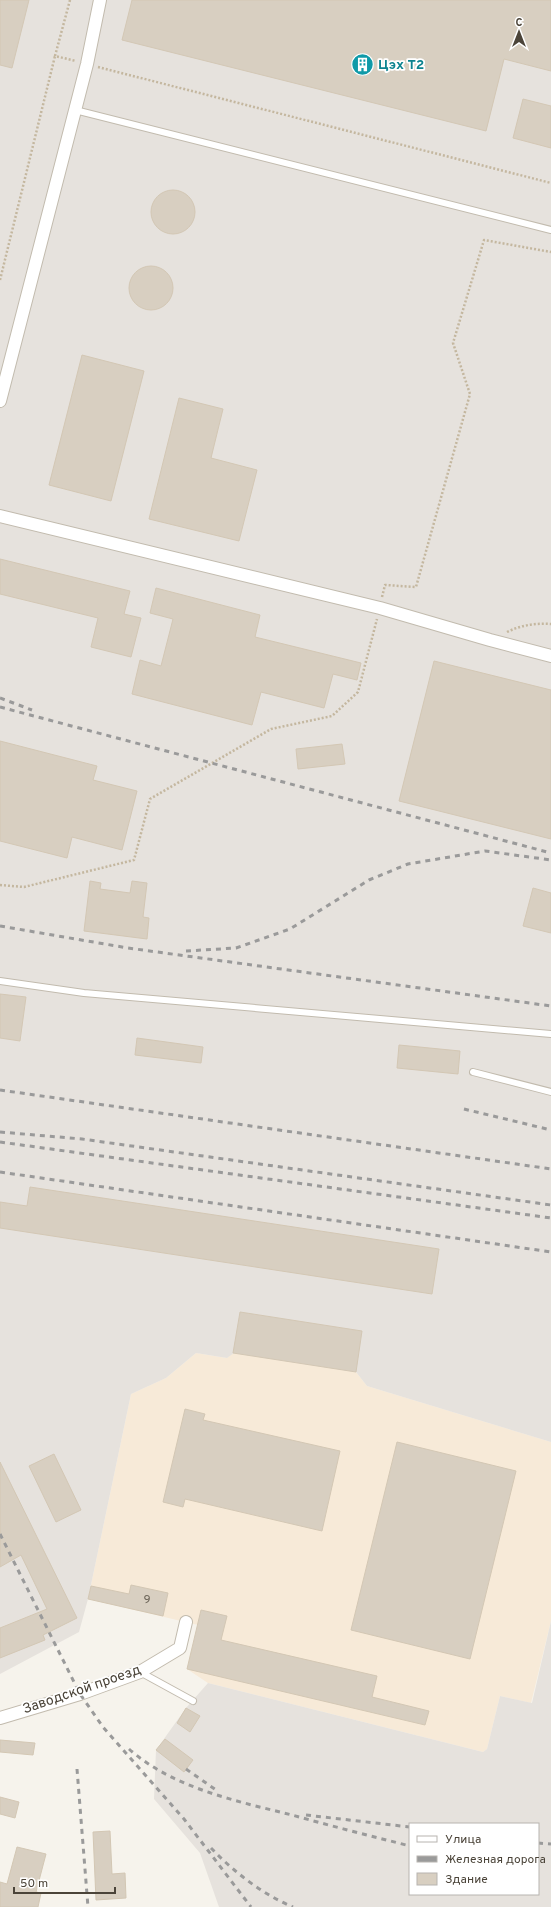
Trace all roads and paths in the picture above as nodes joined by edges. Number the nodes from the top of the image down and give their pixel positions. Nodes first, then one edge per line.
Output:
1 (70, 0) edge
2 (100, 0) edge
3 (55, 56) junction
4 (87, 64) junction
5 (75, 110) junction
6 (551, 183) edge
7 (551, 230) edge
8 (0, 280) edge
9 (0, 401) edge
10 (0, 516) edge
11 (551, 624) edge
12 (490, 640) junction
13 (551, 656) edge
14 (0, 981) edge
15 (551, 1034) edge
16 (473, 1072) dead end
17 (551, 1092) edge
18 (186, 1622) dead end
19 (140, 1672) junction
20 (193, 1701) dead end
21 (0, 1718) edge

1 - 3 path
2 - 4 street
3 - 4 path
3 - 8 path
4 - 5 street
4 - 6 path
5 - 7 lane
5 - 9 street
10 - 12 street
11 - 12 path
12 - 13 street
14 - 15 lane
16 - 17 lane
18 - 19 street, Заводской проезд
19 - 20 lane
19 - 21 street, Заводской проезд

